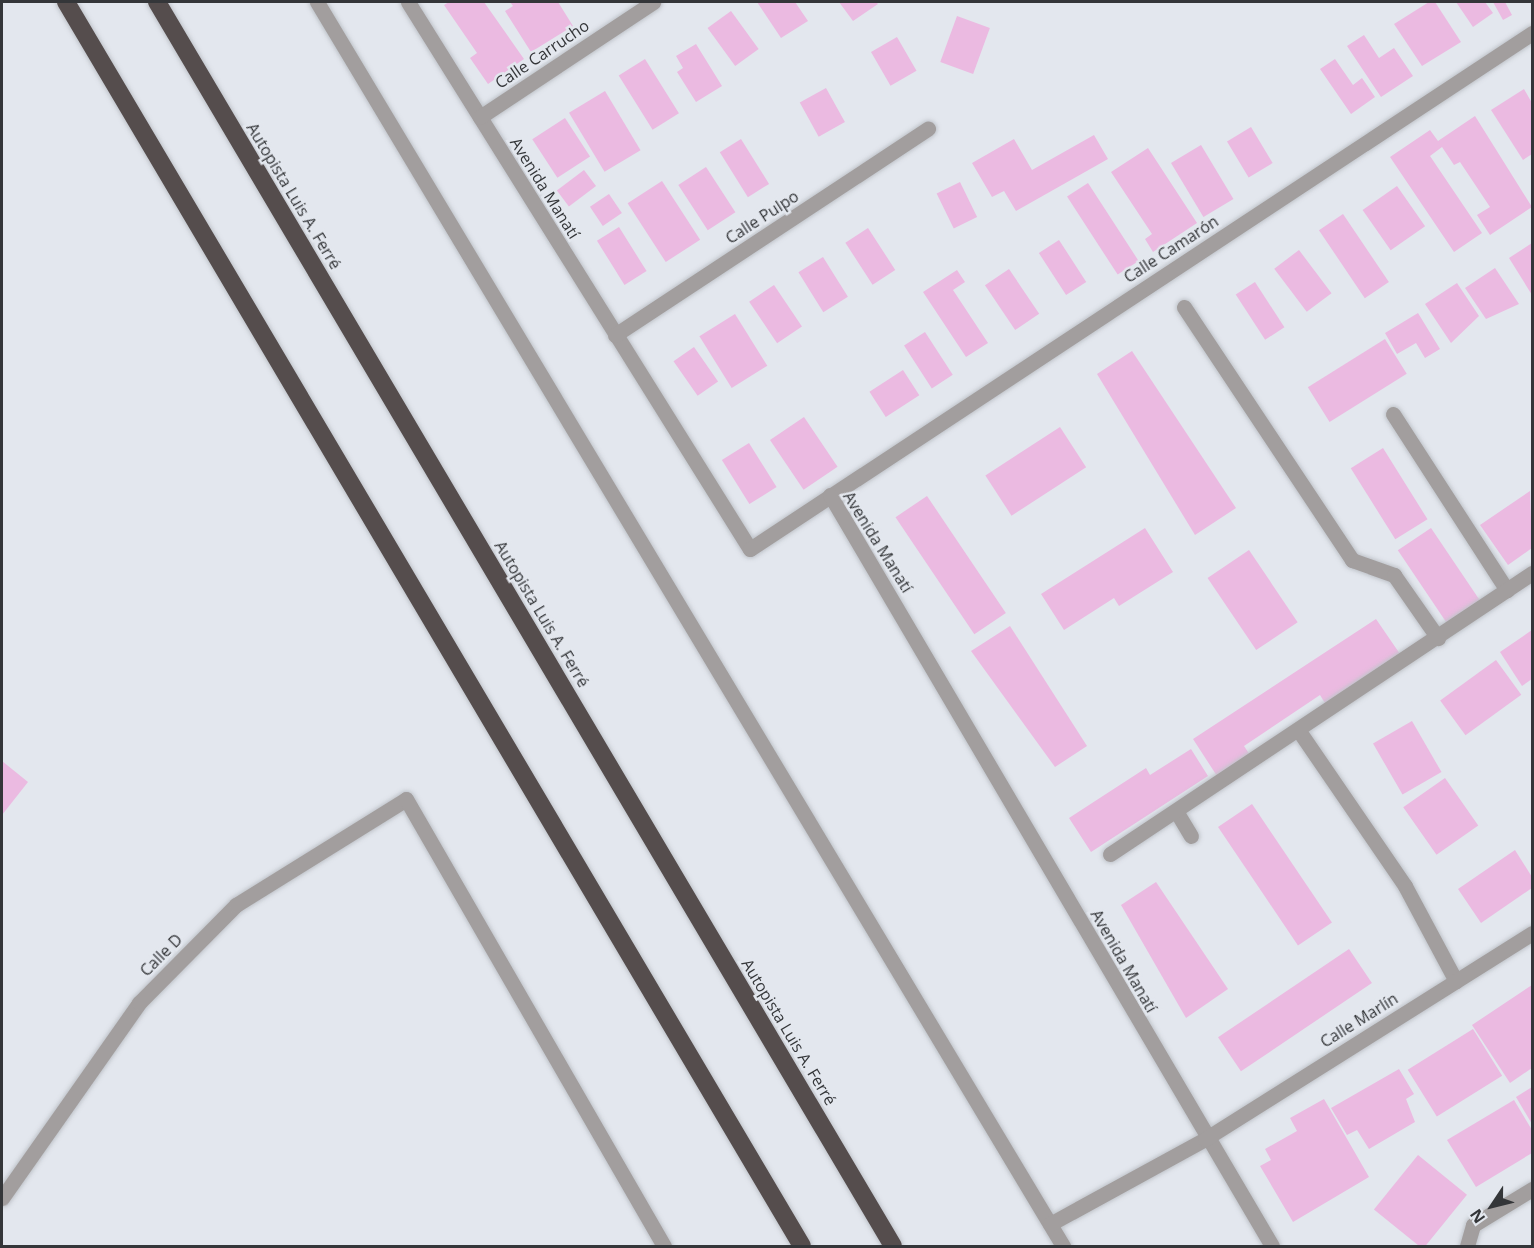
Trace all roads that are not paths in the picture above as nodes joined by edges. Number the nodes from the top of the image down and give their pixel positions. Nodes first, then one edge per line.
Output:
1 (66, 2) edge
2 (157, 2) edge
3 (317, 2) edge
4 (408, 2) edge
5 (653, 2) edge
6 (1533, 33) edge
7 (480, 117) junction
8 (928, 129) dead end
9 (1184, 307) dead end
10 (615, 336) junction
11 (1393, 414) dead end
12 (830, 495) junction
13 (1533, 573) edge
14 (1507, 590) junction
15 (1438, 638) junction
16 (1299, 731) junction
17 (1176, 811) junction
18 (1191, 836) dead end
19 (1110, 854) dead end
20 (1533, 933) edge
21 (1456, 981) junction
22 (1205, 1138) junction
23 (1533, 1189) edge
24 (2, 1198) edge
25 (1050, 1224) junction
26 (664, 1246) edge
27 (802, 1246) edge
28 (893, 1246) edge
29 (1063, 1246) edge
30 (1272, 1246) edge
31 (1467, 1246) edge

1 - 27 highway
2 - 28 highway, Autopista Luis A. Ferré
3 - 25 street
4 - 7 street, Avenida Manatí
5 - 7 street, Calle Carrucho
6 - 12 street, Calle Camarón
7 - 10 street, Avenida Manatí
8 - 10 street, Calle Pulpo
9 - 15 street
10 - 12 street, Avenida Manatí
11 - 14 street
12 - 22 street, Avenida Manatí
13 - 14 street
14 - 15 street
15 - 16 street
16 - 17 street
16 - 21 street
17 - 18 street
17 - 19 street
20 - 21 street, Calle Marlín
21 - 22 street, Calle Marlín
22 - 25 street, Calle Marlín
22 - 30 street, Avenida Manatí
23 - 31 street
24 - 26 street, Calle D
25 - 29 street

